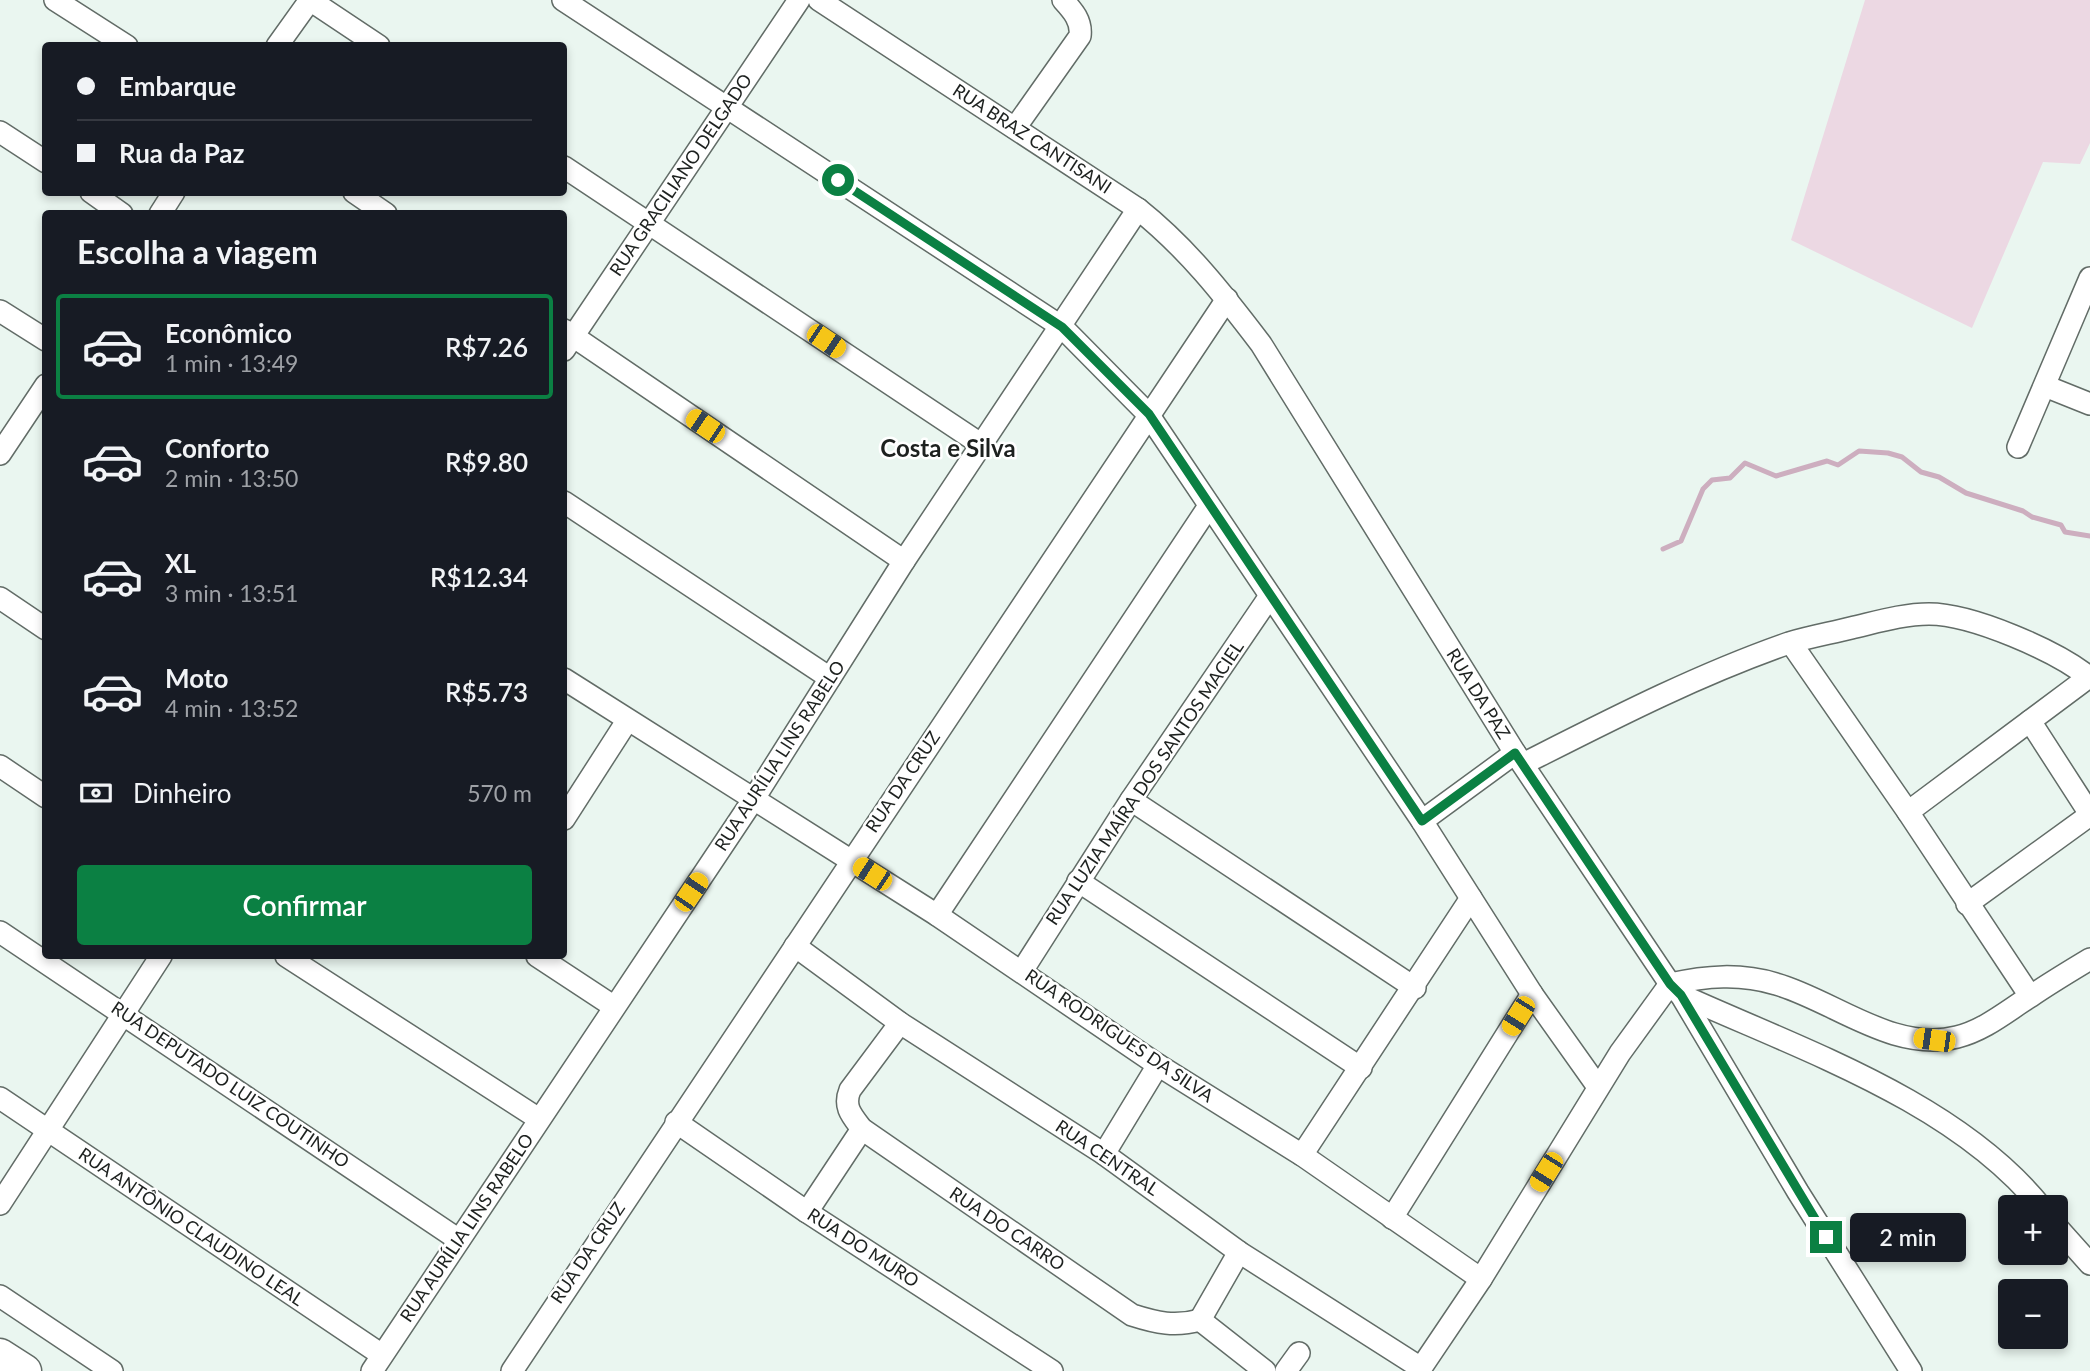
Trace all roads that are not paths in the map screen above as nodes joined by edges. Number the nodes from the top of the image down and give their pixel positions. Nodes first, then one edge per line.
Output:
1 (55, 0) edge
2 (310, 0) edge
3 (563, 0) edge
4 (799, 0) edge
5 (819, 0) edge
6 (1063, 0) edge
7 (121, 42) edge
8 (281, 42) edge
9 (373, 42) edge
10 (726, 107) junction
11 (1015, 128) junction
12 (0, 132) edge
13 (42, 159) edge
14 (567, 169) edge
15 (97, 196) edge
16 (360, 196) edge
17 (1138, 209) junction
18 (116, 210) edge
19 (380, 210) edge
20 (648, 223) junction
21 (2090, 278) edge
22 (1227, 299) junction
23 (0, 311) edge
24 (1062, 327) junction
25 (42, 337) edge
26 (567, 338) edge
27 (567, 340) edge
28 (2045, 386) junction
29 (42, 391) edge
30 (2090, 404) edge
31 (1149, 414) junction
32 (982, 445) junction
33 (2018, 447) dead end
34 (0, 454) edge
35 (567, 504) edge
36 (1209, 506) junction
37 (904, 561) junction
38 (1270, 596) junction
39 (0, 598) edge
40 (42, 626) edge
41 (1791, 643) junction
42 (2089, 677) edge
43 (830, 678) junction
44 (567, 681) edge
45 (627, 721) junction
46 (2030, 721) junction
47 (1519, 759) junction
48 (0, 766) edge
49 (42, 794) edge
50 (570, 795) edge
51 (753, 800) junction
52 (1131, 800) junction
53 (1908, 812) junction
54 (2090, 815) edge
55 (1422, 821) junction
56 (850, 860) junction
57 (1078, 881) junction
58 (1471, 898) junction
59 (1967, 904) junction
60 (937, 915) junction
61 (0, 932) edge
62 (795, 946) junction
63 (159, 959) edge
64 (291, 959) edge
65 (542, 959) edge
66 (2090, 959) edge
67 (1022, 971) junction
68 (1415, 988) junction
69 (1676, 990) junction
70 (1532, 993) junction
71 (2030, 996) junction
72 (613, 1006) junction
73 (124, 1013) junction
74 (900, 1023) junction
75 (1158, 1065) junction
76 (1362, 1068) junction
77 (1598, 1087) junction
78 (0, 1098) edge
79 (539, 1119) junction
80 (676, 1122) junction
81 (48, 1129) junction
82 (862, 1129) junction
83 (1104, 1154) junction
84 (1302, 1155) junction
85 (2030, 1195) edge
86 (0, 1204) edge
87 (807, 1212) junction
88 (1391, 1217) junction
89 (2068, 1239) edge
90 (459, 1240) junction
91 (1239, 1252) junction
92 (2090, 1264) edge
93 (1481, 1279) junction
94 (0, 1296) edge
95 (1200, 1320) junction
96 (1299, 1353) dead end
97 (377, 1363) edge
98 (1420, 1369) edge
99 (112, 1371) edge
100 (512, 1371) edge
101 (1052, 1371) edge
102 (1265, 1371) edge
103 (1286, 1371) edge
104 (1911, 1371) edge

1 - 7 street
2 - 8 street
2 - 9 street
3 - 10 street
4 - 10 street, RUA GRACILIANO DELGADO
5 - 11 street, RUA BRAZ CANTISANI
6 - 11 street
10 - 20 street, RUA GRACILIANO DELGADO
10 - 24 street
11 - 17 street, RUA BRAZ CANTISANI
12 - 13 street
14 - 20 street
15 - 18 street
16 - 19 street
17 - 22 street, RUA BRAZ CANTISANI
17 - 24 street, RUA AURÍLIA LINS RABELO
20 - 26 street, RUA GRACILIANO DELGADO
20 - 32 street
21 - 28 street
22 - 31 street, RUA DA CRUZ
22 - 47 street, RUA DA PAZ
23 - 25 street
24 - 31 street
24 - 32 street, RUA AURÍLIA LINS RABELO
27 - 37 street
28 - 30 street
28 - 33 street
29 - 34 street
31 - 36 street
31 - 56 street, RUA DA CRUZ
32 - 37 street, RUA AURÍLIA LINS RABELO
35 - 43 street
36 - 38 street
36 - 60 street
37 - 43 street, RUA AURÍLIA LINS RABELO
38 - 52 street, RUA LUZIA MAÍRA DOS SANTOS MACIEL
38 - 55 street
39 - 40 street
41 - 42 street
41 - 47 street
41 - 53 street
42 - 46 street
43 - 51 street, RUA AURÍLIA LINS RABELO
44 - 45 street, RUA RODRIGUES DA SILVA
45 - 50 street
45 - 51 street, RUA RODRIGUES DA SILVA
46 - 53 street
46 - 54 street
47 - 55 street
47 - 69 street, RUA DA PAZ
48 - 49 street
51 - 56 street, RUA RODRIGUES DA SILVA
51 - 72 street, RUA AURÍLIA LINS RABELO
52 - 57 street, RUA LUZIA MAÍRA DOS SANTOS MACIEL
52 - 68 street
53 - 59 street
54 - 59 street
55 - 58 street
56 - 60 street, RUA RODRIGUES DA SILVA
56 - 62 street, RUA DA CRUZ
57 - 67 street, RUA LUZIA MAÍRA DOS SANTOS MACIEL
57 - 76 street
58 - 68 street
58 - 70 street
59 - 71 street
60 - 67 street, RUA RODRIGUES DA SILVA
61 - 73 street, RUA DEPUTADO LUIZ COUTINHO
62 - 74 street, RUA CENTRAL
62 - 80 street, RUA DA CRUZ
63 - 73 street
64 - 79 street
65 - 72 street
66 - 71 street
67 - 75 street, RUA RODRIGUES DA SILVA
68 - 76 street
69 - 71 street
69 - 77 street
69 - 85 street
69 - 104 street, RUA DA PAZ
70 - 77 street
70 - 88 street
72 - 79 street, RUA AURÍLIA LINS RABELO
73 - 81 street
73 - 90 street, RUA DEPUTADO LUIZ COUTINHO
74 - 82 street, RUA DO CARRO
74 - 83 street, RUA CENTRAL
75 - 83 street
75 - 84 street, RUA RODRIGUES DA SILVA
76 - 84 street
77 - 93 street
78 - 81 street, RUA ANTÔNIO CLAUDINO LEAL
79 - 90 street, RUA AURÍLIA LINS RABELO
80 - 87 street, RUA DO MURO
80 - 100 street, RUA DA CRUZ
81 - 86 street
81 - 97 street, RUA ANTÔNIO CLAUDINO LEAL
82 - 87 street
82 - 95 street, RUA DO CARRO
83 - 91 street, RUA CENTRAL
84 - 88 street, RUA RODRIGUES DA SILVA
87 - 101 street, RUA DO MURO
88 - 93 street, RUA RODRIGUES DA SILVA
89 - 92 street
90 - 97 street, RUA AURÍLIA LINS RABELO
91 - 95 street
91 - 98 street, RUA CENTRAL
93 - 98 street
94 - 99 street
95 - 102 street
96 - 103 street

